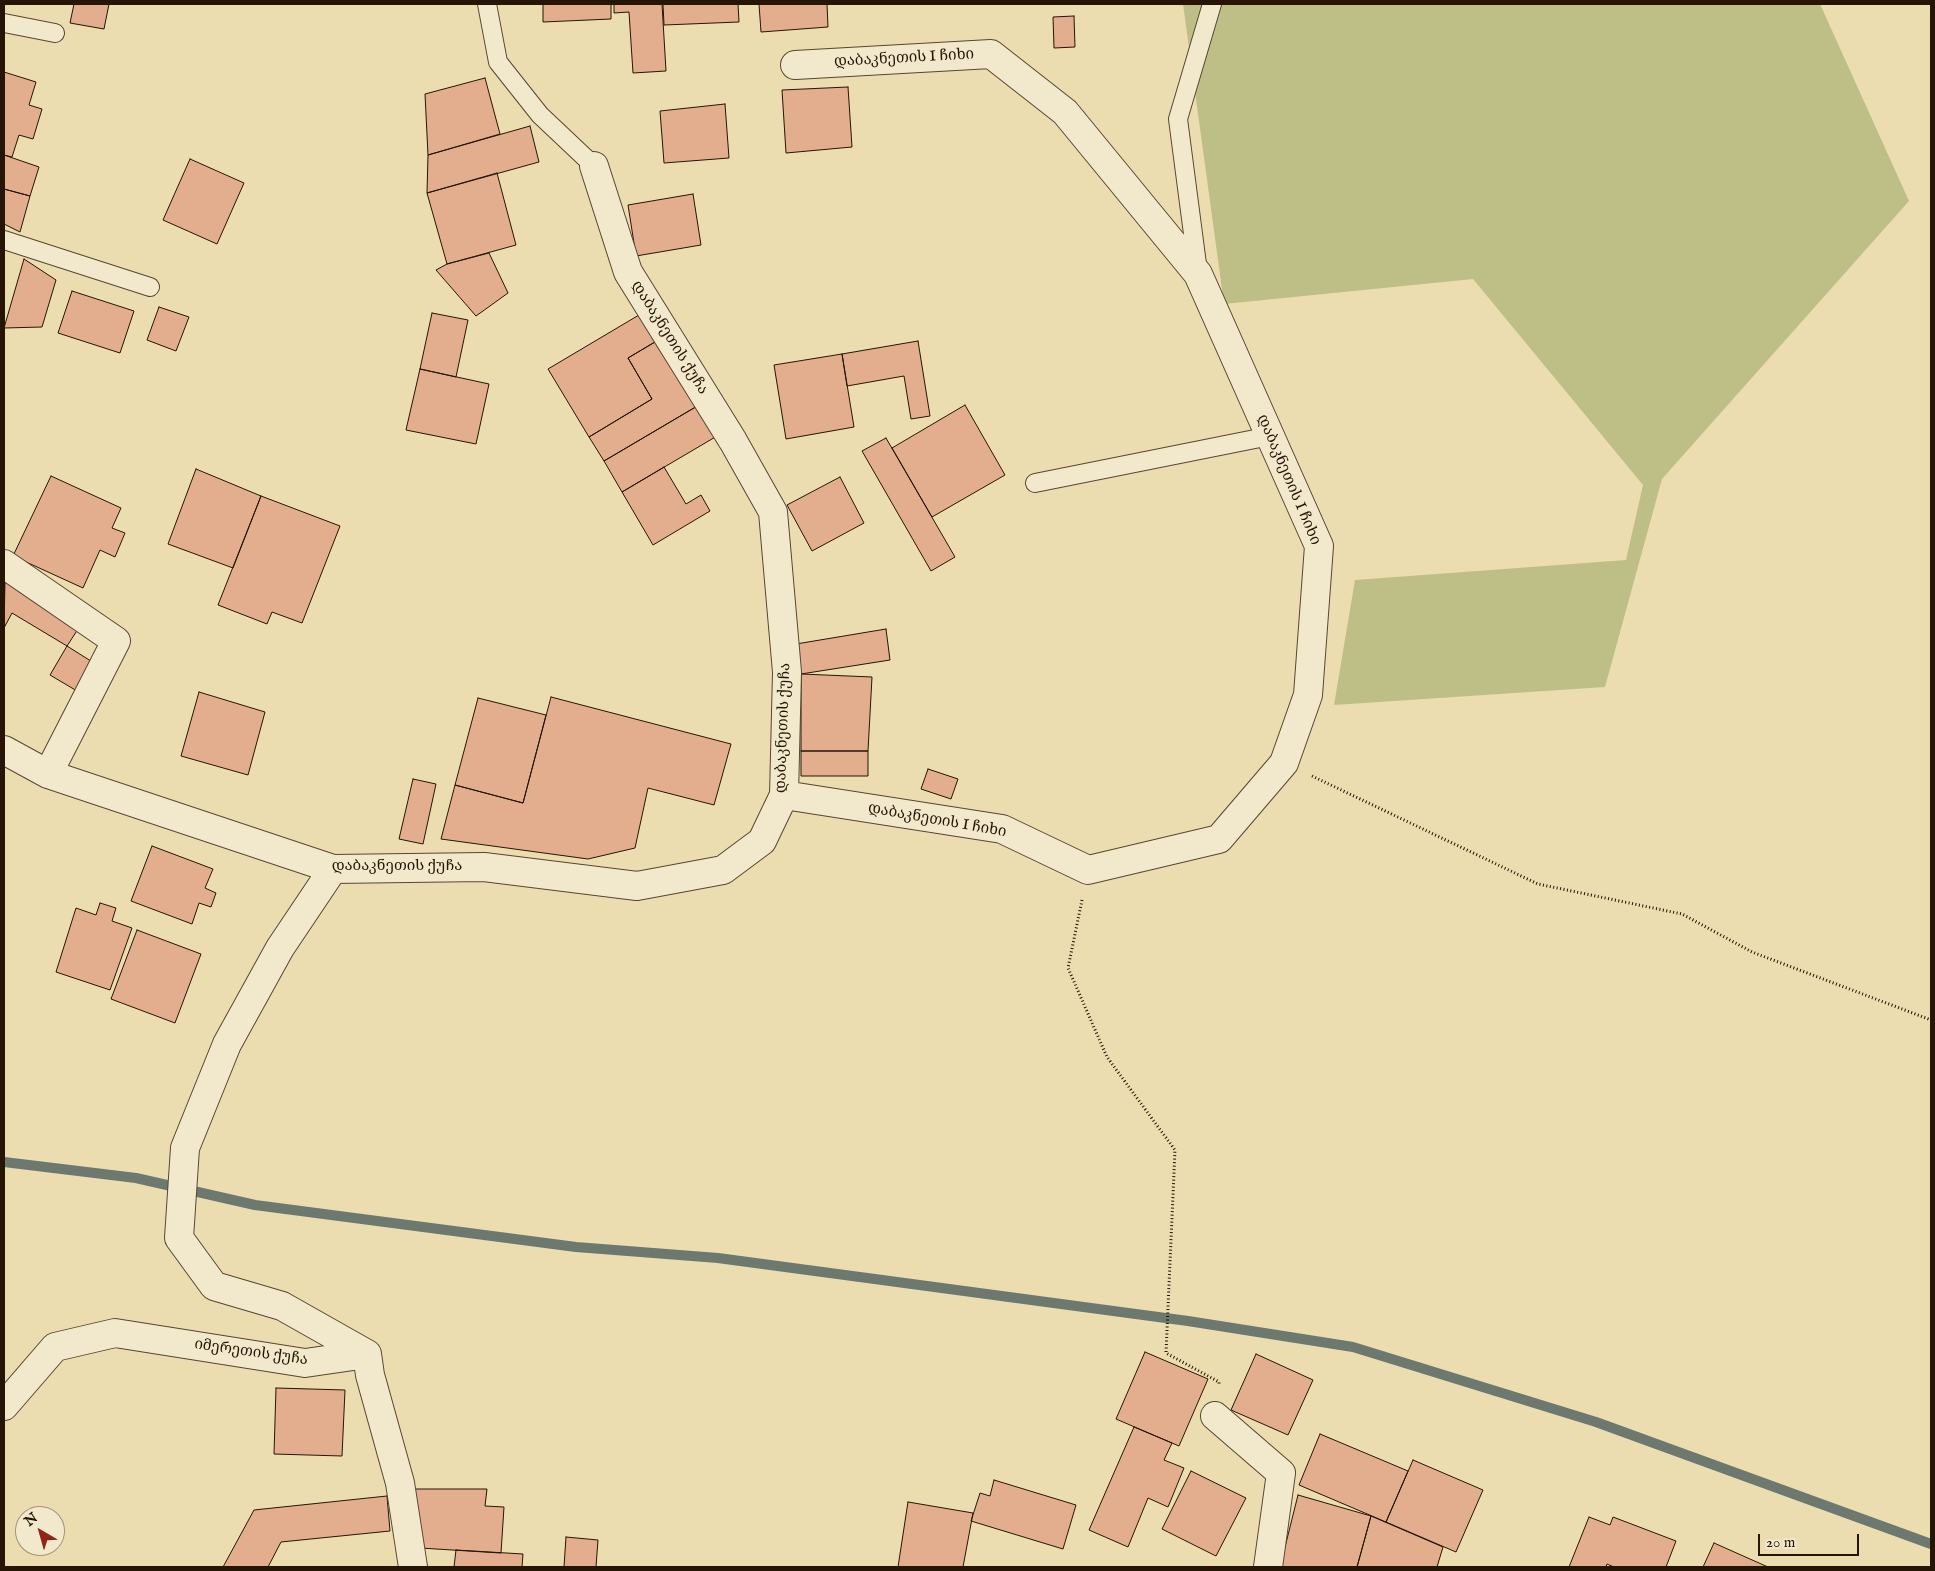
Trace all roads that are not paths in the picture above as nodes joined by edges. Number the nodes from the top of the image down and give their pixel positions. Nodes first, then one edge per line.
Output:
1 (487, 4) edge
2 (1212, 4) edge
3 (4, 24) edge
4 (55, 33) dead end
5 (794, 65) dead end
6 (594, 166) joint
7 (4, 240) edge
8 (1198, 274) junction
9 (150, 287) dead end
10 (1270, 436) junction
11 (1035, 484) dead end
12 (4, 564) edge
13 (4, 750) edge
14 (48, 774) junction
15 (784, 795) junction
16 (333, 869) junction
17 (367, 1354) junction
18 (4, 1406) edge
19 (1215, 1416) road end
20 (413, 1567) edge
21 (1268, 1567) edge

1 - 6 lane
2 - 8 lane
3 - 4 lane
5 - 8 street, დაბაკნეთის I ჩიხი
6 - 15 street, დაბაკნეთის ქუჩა
7 - 9 lane
8 - 10 street, დაბაკნეთის I ჩიხი
10 - 11 lane
10 - 15 street, დაბაკნეთის I ჩიხი
12 - 14 street
13 - 14 street, დაბაკნეთის ქუჩა
14 - 16 street, დაბაკნეთის ქუჩა
15 - 16 street, დაბაკნეთის ქუჩა
16 - 17 street
17 - 18 street, იმერეთის ქუჩა
17 - 20 street
19 - 21 street

